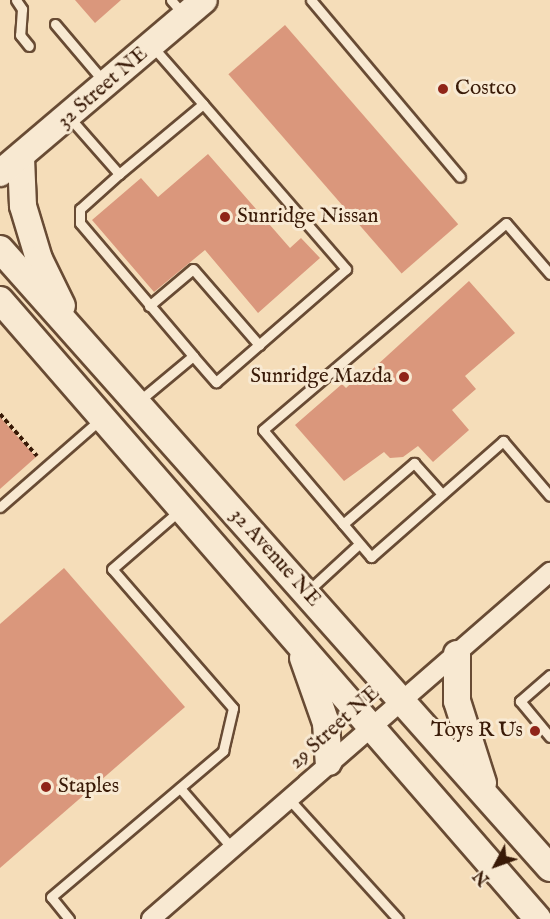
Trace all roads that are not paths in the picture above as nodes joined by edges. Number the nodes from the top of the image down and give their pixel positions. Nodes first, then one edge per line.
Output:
1 (16, 0) edge
2 (204, 0) edge
3 (311, 0) edge
4 (178, 8) edge
5 (55, 24) dead end
6 (29, 46) dead end
7 (152, 46) junction
8 (106, 85) junction
9 (203, 104) junction
10 (69, 117) junction
11 (21, 158) junction
12 (0, 173) edge
13 (119, 174) junction
14 (460, 177) dead end
15 (0, 249) edge
16 (550, 274) edge
17 (0, 300) edge
18 (149, 306) junction
19 (74, 332) junction
20 (259, 345) junction
21 (193, 356) junction
22 (137, 402) junction
23 (105, 416) junction
24 (442, 494) junction
25 (550, 495) edge
26 (0, 507) edge
27 (184, 507) junction
28 (343, 524) junction
29 (360, 544) junction
30 (550, 572) edge
31 (305, 593) junction
32 (298, 644) junction
33 (457, 654) junction
34 (550, 675) edge
35 (401, 699) junction
36 (370, 728) junction
37 (550, 737) edge
38 (329, 762) junction
39 (180, 788) junction
40 (489, 797) junction
41 (289, 799) junction
42 (232, 848) junction
43 (550, 868) edge
44 (69, 919) edge
45 (150, 919) edge
46 (398, 919) edge
47 (538, 919) edge

1 - 6 lane
2 - 4 main road, 32 Street NE
3 - 14 lane
4 - 7 main road, 32 Street NE
5 - 8 lane
7 - 8 main road, 32 Street NE
7 - 9 lane
8 - 10 main road, 32 Street NE
9 - 13 lane
9 - 20 lane
10 - 11 main road, 32 Street NE
10 - 13 lane
11 - 12 main road, 32 Street NE
11 - 19 main road
13 - 18 lane
15 - 19 main road, 32 Avenue NE
16 - 28 lane
17 - 23 main road, 32 Avenue NE
18 - 20 lane
18 - 21 lane
19 - 22 main road, 32 Avenue NE
20 - 21 lane
21 - 22 lane
22 - 31 main road, 32 Avenue NE
23 - 26 lane
23 - 27 main road, 32 Avenue NE
24 - 25 lane
24 - 28 lane
24 - 29 lane
27 - 32 main road, 32 Avenue NE
27 - 39 lane
28 - 29 lane
29 - 31 lane
30 - 33 street, 29 Street NE
31 - 35 main road, 32 Avenue NE
32 - 36 main road, 32 Avenue NE
32 - 38 main road
33 - 35 street, 29 Street NE
33 - 40 main road
34 - 37 lane
35 - 36 street, 29 Street NE
35 - 40 main road, 32 Avenue NE
36 - 38 street, 29 Street NE
36 - 47 main road, 32 Avenue NE
38 - 41 street, 29 Street NE
39 - 42 lane
39 - 44 lane
40 - 43 main road, 32 Avenue NE
41 - 42 street, 29 Street NE
41 - 46 lane
42 - 45 street, 29 Street NE

